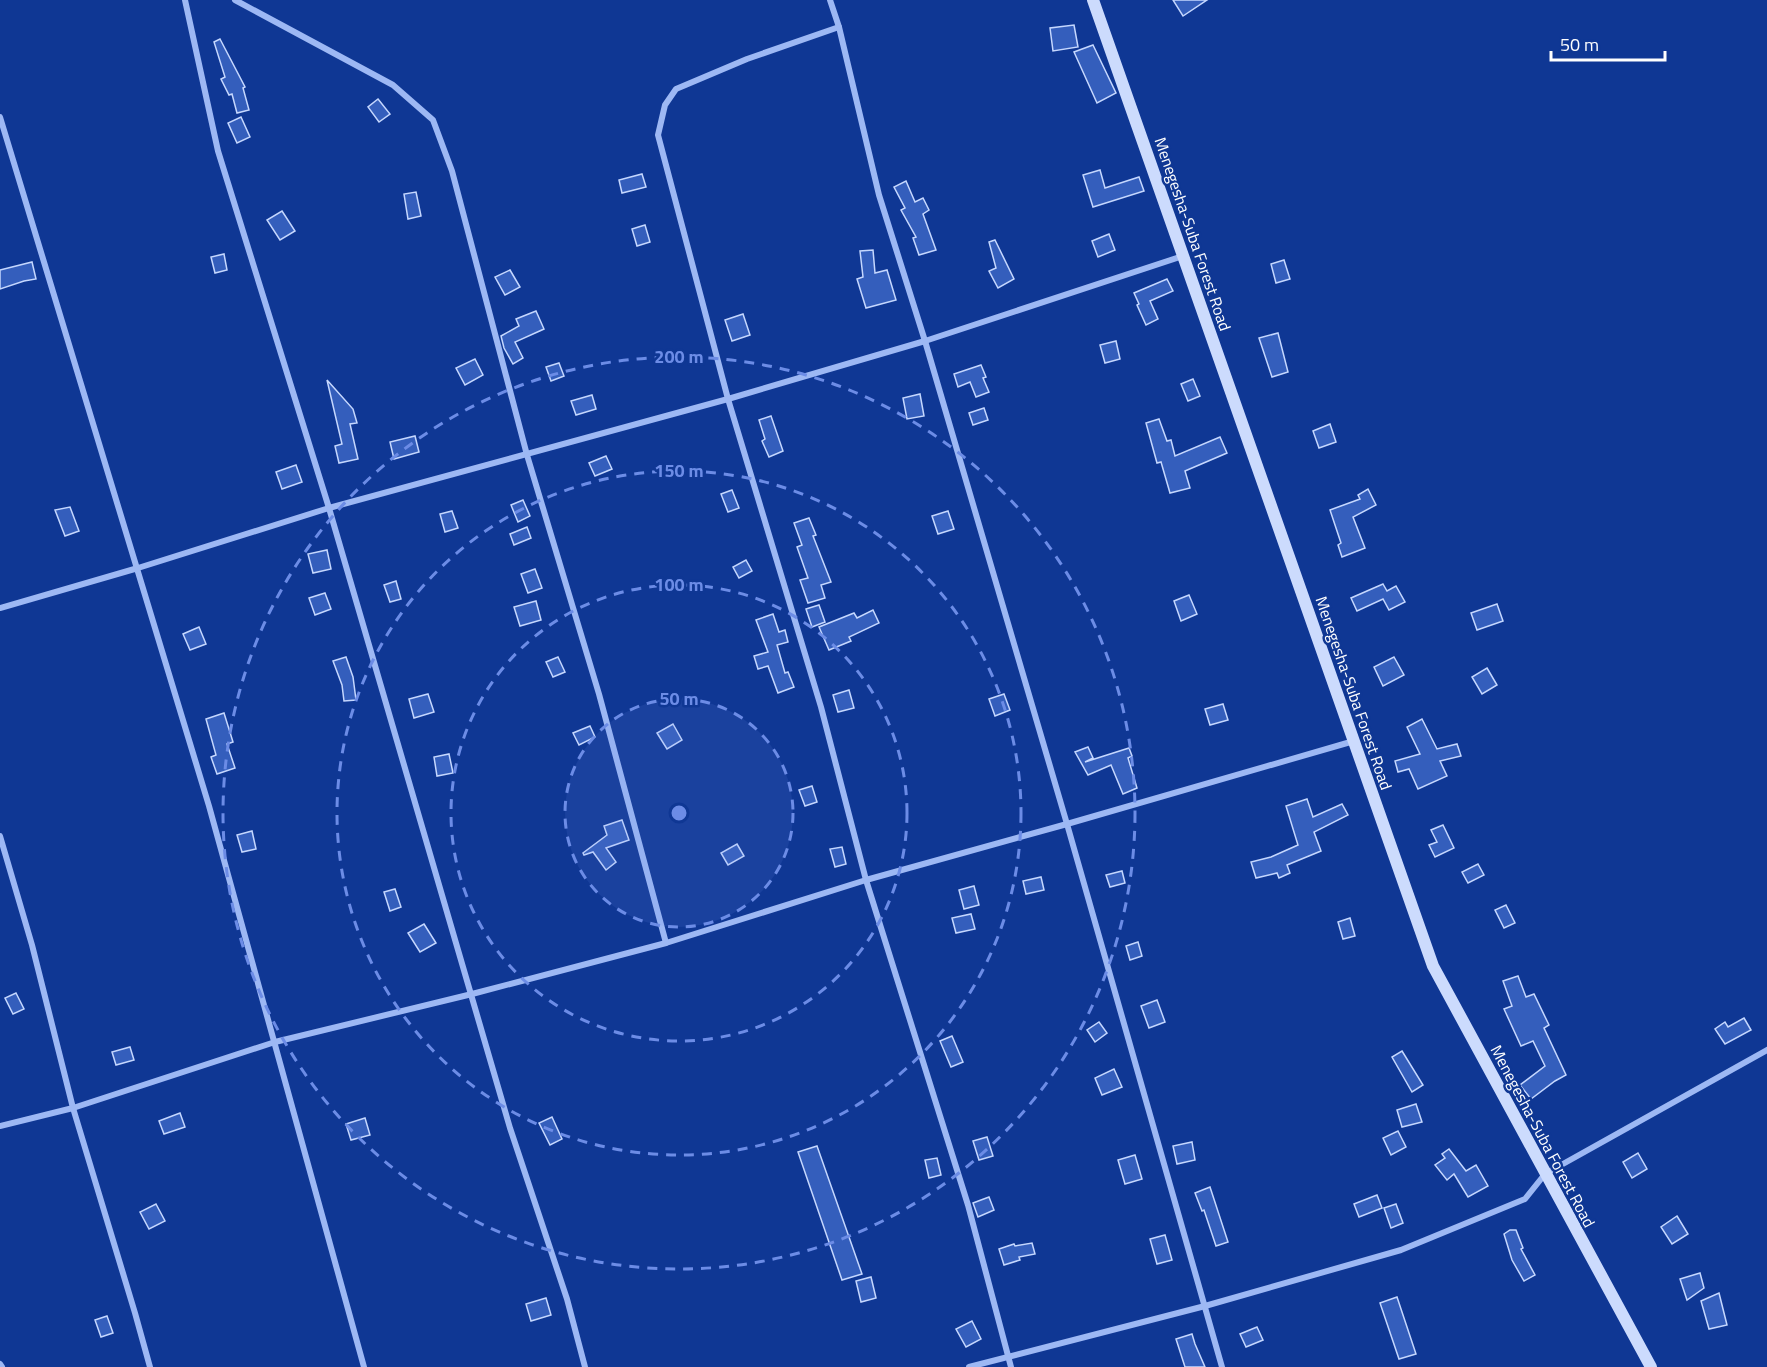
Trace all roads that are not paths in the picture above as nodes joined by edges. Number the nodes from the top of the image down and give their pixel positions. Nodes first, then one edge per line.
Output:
1 (185, 0) edge
2 (235, 0) edge
3 (830, 0) edge
4 (1093, 0) edge
5 (839, 27) junction
6 (0, 117) edge
7 (1183, 256) junction
8 (925, 341) junction
9 (728, 399) junction
10 (527, 455) junction
11 (329, 508) junction
12 (138, 568) junction
13 (0, 608) edge
14 (1354, 741) junction
15 (1067, 824) junction
16 (0, 836) edge
17 (866, 880) junction
18 (666, 943) junction
19 (472, 994) junction
20 (275, 1042) junction
21 (1767, 1050) edge
22 (73, 1108) junction
23 (0, 1126) edge
24 (1545, 1174) junction
25 (1205, 1306) junction
26 (1008, 1357) junction
27 (150, 1367) edge
28 (364, 1367) edge
29 (585, 1367) edge
30 (969, 1367) edge
31 (1011, 1367) edge
32 (1222, 1367) edge
33 (1651, 1367) edge

1 - 11 street
2 - 10 street
3 - 5 street
4 - 7 street, Menegesha-Suba Forest Road
5 - 8 street
5 - 9 street
6 - 12 street
7 - 8 street
7 - 14 street, Menegesha-Suba Forest Road
8 - 9 street
8 - 15 street
9 - 10 street
9 - 17 street
10 - 11 street
10 - 18 street
11 - 12 street
11 - 19 street
12 - 13 street
12 - 20 street
14 - 15 street
14 - 24 street, Menegesha-Suba Forest Road
15 - 17 street
15 - 25 street
16 - 22 street
17 - 18 street
17 - 26 street
18 - 19 street
19 - 20 street
19 - 29 street
20 - 22 street
20 - 28 street
21 - 24 street
22 - 23 street
22 - 27 street
24 - 25 street
24 - 33 street, Menegesha-Suba Forest Road
25 - 26 street
25 - 32 street
26 - 30 street
26 - 31 street

